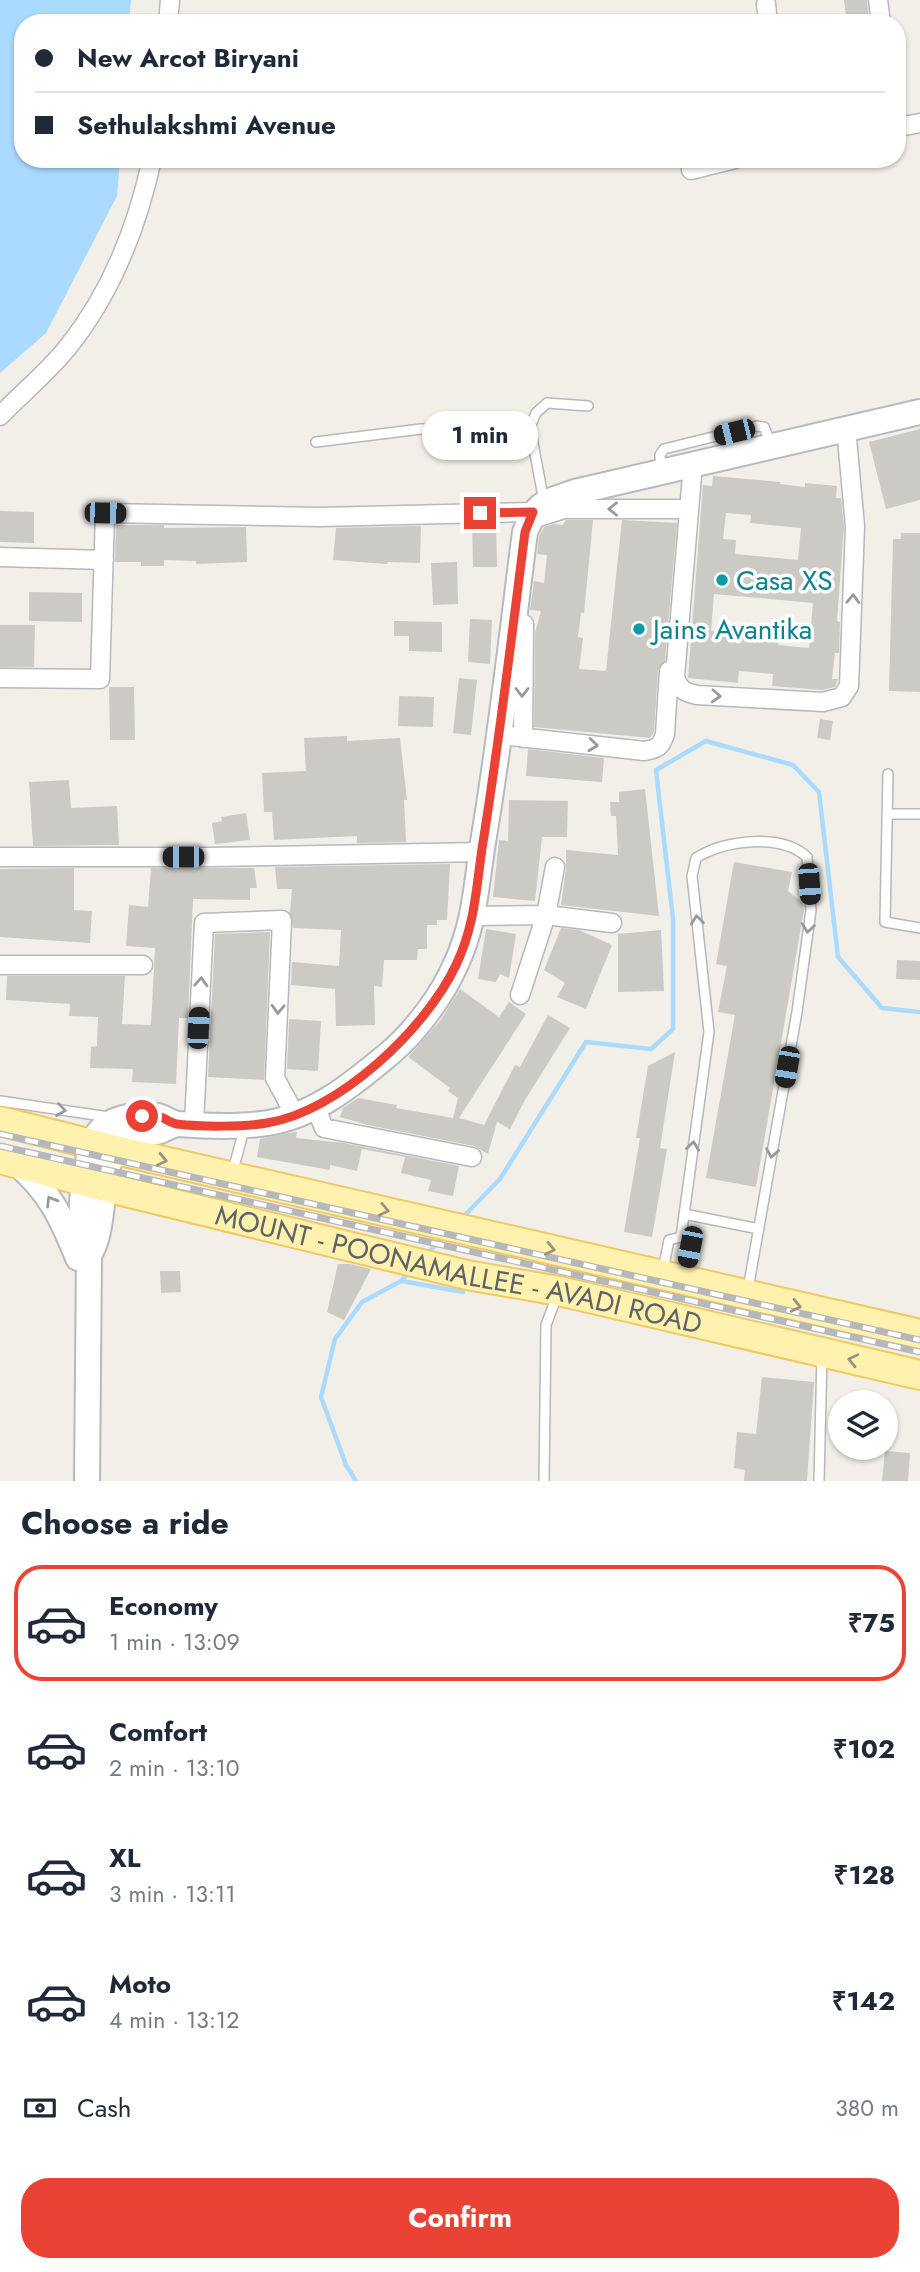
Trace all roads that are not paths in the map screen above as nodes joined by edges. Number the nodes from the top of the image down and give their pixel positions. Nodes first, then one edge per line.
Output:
1 (766, 4) dead end
2 (767, 14) edge
3 (150, 168) edge
4 (588, 406) dead end
5 (920, 412) edge
6 (0, 416) edge
7 (530, 427) junction
8 (846, 428) junction
9 (316, 442) dead end
10 (771, 446) junction
11 (679, 467) junction
12 (539, 508) junction
13 (681, 509) junction
14 (0, 557) edge
15 (104, 559) junction
16 (0, 678) edge
17 (512, 736) junction
18 (888, 774) dead end
19 (887, 814) junction
20 (920, 814) edge
21 (481, 852) junction
22 (0, 857) edge
23 (555, 867) dead end
24 (546, 915) junction
25 (474, 916) junction
26 (612, 923) dead end
27 (920, 928) edge
28 (0, 965) edge
29 (143, 965) dead end
30 (520, 995) dead end
31 (0, 1101) edge
32 (305, 1111) junction
33 (122, 1118) junction
34 (0, 1121) edge
35 (184, 1124) junction
36 (246, 1125) junction
37 (104, 1147) junction
38 (472, 1157) dead end
39 (7, 1160) edge
40 (232, 1176) junction
41 (95, 1184) junction
42 (684, 1214) junction
43 (759, 1229) junction
44 (681, 1237) junction
45 (672, 1277) junction
46 (89, 1285) junction
47 (559, 1291) junction
48 (747, 1295) junction
49 (920, 1334) edge
50 (822, 1353) junction
51 (920, 1375) edge
52 (87, 1481) edge
53 (544, 1481) edge
54 (819, 1481) edge

1 - 2 street
3 - 6 street
4 - 7 lane
5 - 8 main road
7 - 9 lane
7 - 12 lane
8 - 10 main road
11 -> 8 street
10 - 11 main road
10 - 11 lane
11 - 12 main road
11 - 13 street
12 - 15 street
12 - 17 main road
13 -> 17 street
17 -> 13 street
14 - 15 street
15 - 16 street
17 - 21 main road
18 - 19 lane
19 - 20 lane
19 - 27 lane
21 - 22 street
21 - 25 main road
23 - 24 street
24 - 25 street
24 - 26 street
24 - 30 street
25 - 32 main road
28 - 29 street
31 -> 33 lane
35 -> 32 street
32 - 36 main road
32 - 38 street
33 - 35 main road
33 - 37 main road
34 - 37 main road, MOUNT - POONAMALLEE - AVADI ROAD
35 - 36 main road
35 - 37 main road
36 - 40 lane
37 -> 40 main road, MOUNT - POONAMALLEE - AVADI ROAD
37 - 41 main road
39 - 41 main road, MOUNT - POONAMALLEE - AVADI ROAD
46 -> 39 main road
40 -> 45 main road, MOUNT - POONAMALLEE - AVADI ROAD
41 - 46 main road
41 - 47 main road, MOUNT - POONAMALLEE - AVADI ROAD
42 - 43 lane
42 -> 43 lane
42 - 44 lane
43 - 48 lane
44 - 45 lane
44 - 45 lane
45 - 48 main road, MOUNT - POONAMALLEE - AVADI ROAD
46 - 52 main road
47 - 50 main road, MOUNT - POONAMALLEE - AVADI ROAD
47 - 53 lane
48 -> 49 main road, MOUNT - POONAMALLEE - AVADI ROAD
51 -> 50 main road, MOUNT - POONAMALLEE - AVADI ROAD
50 - 54 lane

